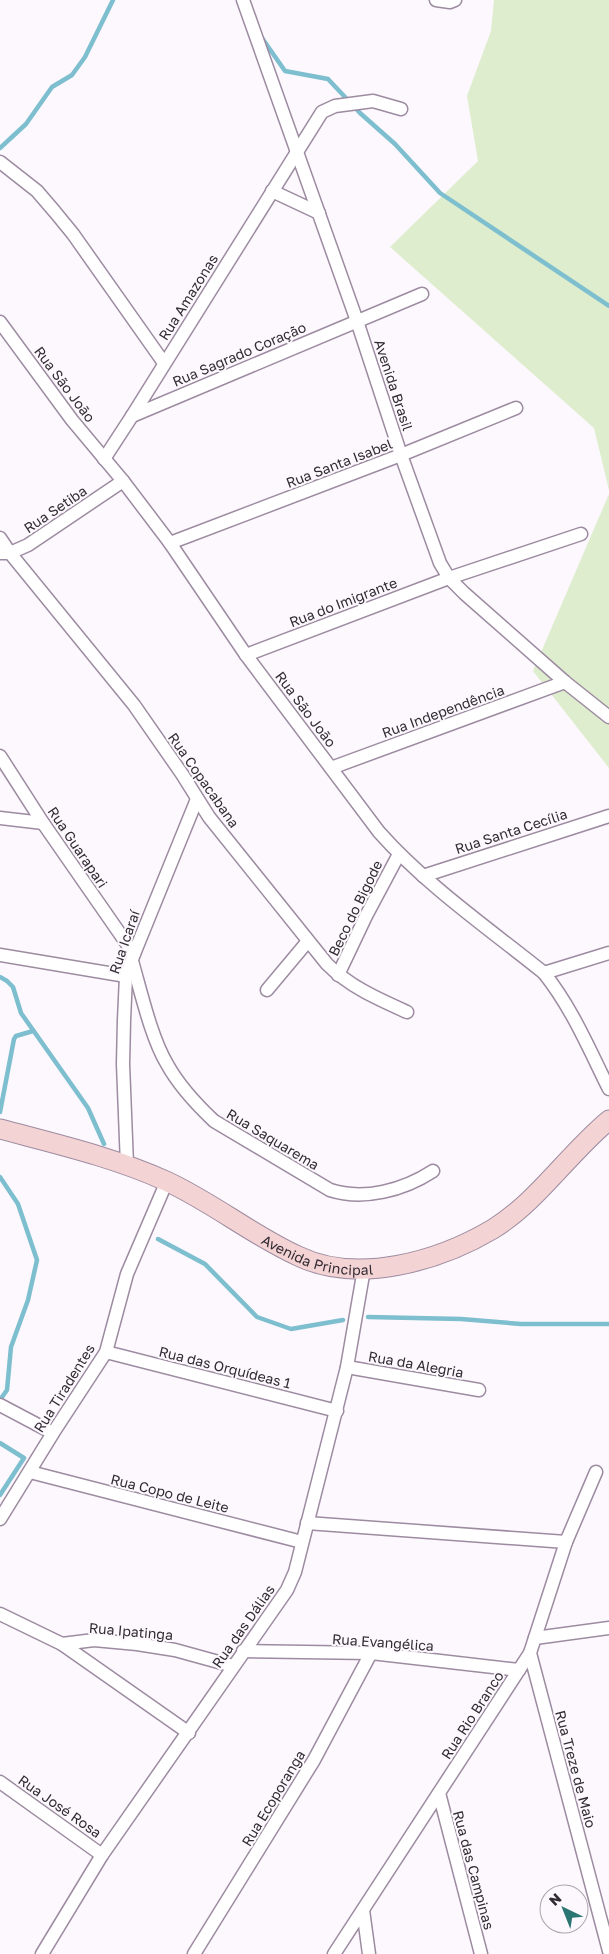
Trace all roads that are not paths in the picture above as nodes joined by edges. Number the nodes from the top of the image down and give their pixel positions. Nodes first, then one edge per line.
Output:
1 (243, 0) edge
2 (436, 0) edge
3 (454, 0) edge
4 (400, 109) dead end
5 (297, 152) junction
6 (0, 162) edge
7 (272, 192) junction
8 (319, 213) junction
9 (422, 294) dead end
10 (357, 321) junction
11 (0, 322) edge
12 (164, 363) junction
13 (516, 408) dead end
14 (132, 416) junction
15 (401, 455) junction
16 (104, 459) junction
17 (123, 481) junction
18 (581, 534) dead end
19 (0, 538) edge
20 (170, 543) junction
21 (5, 553) edge
22 (450, 578) junction
23 (246, 655) junction
24 (565, 682) junction
25 (609, 717) edge
26 (0, 756) edge
27 (332, 768) junction
28 (197, 799) junction
29 (609, 816) edge
30 (0, 818) edge
31 (43, 823) junction
32 (398, 854) junction
33 (423, 876) junction
34 (308, 941) junction
35 (609, 953) edge
36 (0, 955) edge
37 (133, 957) junction
38 (544, 973) junction
39 (338, 975) junction
40 (126, 976) junction
41 (267, 990) dead end
42 (407, 1012) dead end
43 (609, 1089) edge
44 (609, 1120) edge
45 (0, 1129) edge
46 (127, 1165) junction
47 (433, 1171) dead end
48 (167, 1181) junction
49 (364, 1269) junction
50 (106, 1352) junction
51 (347, 1367) junction
52 (479, 1390) dead end
53 (0, 1405) edge
54 (337, 1410) junction
55 (53, 1432) junction
56 (30, 1472) junction
57 (596, 1472) dead end
58 (0, 1519) edge
59 (307, 1523) junction
60 (302, 1542) junction
61 (566, 1542) junction
62 (0, 1614) edge
63 (609, 1628) edge
64 (535, 1638) junction
65 (62, 1644) junction
66 (243, 1651) junction
67 (371, 1653) junction
68 (530, 1653) junction
69 (234, 1666) junction
70 (519, 1670) junction
71 (189, 1733) junction
72 (0, 1782) edge
73 (439, 1793) junction
74 (102, 1855) junction
75 (362, 1910) junction
76 (609, 1951) edge
77 (42, 1954) edge
78 (194, 1954) edge
79 (334, 1954) edge
80 (369, 1954) edge
81 (481, 1954) edge

1 - 5 street, Avenida Brasil
2 - 3 street
4 - 5 street, Rua Amazonas
5 - 7 street, Rua Amazonas
5 - 8 street, Avenida Brasil
6 - 12 street
7 - 8 street
7 - 12 street, Rua Amazonas
8 - 10 street, Avenida Brasil
9 - 10 street, Rua Sagrado Coração
10 - 14 street, Rua Sagrado Coração
10 - 15 street, Avenida Brasil
11 - 16 street, Rua São João
12 - 14 street, Rua Amazonas
13 - 15 street, Rua Santa Isabel
14 - 16 street, Rua Amazonas
15 - 20 street, Rua Santa Isabel
15 - 22 street, Avenida Brasil
16 - 17 street, Rua São João
17 - 20 street, Rua São João
17 - 21 street, Rua Setiba
18 - 22 street, Rua do Imigrante
19 - 21 street, Rua Copacabana
20 - 23 street, Rua São João
21 - 28 street, Rua Copacabana
22 - 23 street, Rua do Imigrante
22 - 24 street, Avenida Brasil
23 - 27 street, Rua São João
24 - 25 street, Avenida Brasil
24 - 27 street, Rua Independência
26 - 31 street, Rua Guarapari
27 - 32 street, Rua São João
28 - 34 street, Rua Copacabana
28 - 37 street, Rua Icaraí
29 - 33 street, Rua Santa Cecília
30 - 31 street
31 - 37 street, Rua Guarapari
32 - 33 street, Rua São João
32 - 39 street, Beco do Bigode
33 - 38 street, Rua São João
34 - 39 street, Rua Copacabana
34 - 41 street
35 - 38 street
36 - 40 street
37 - 40 street, Rua Icaraí
37 - 47 street, Rua Saquarema
38 - 43 street, Rua São João
39 - 42 street, Rua Copacabana
40 - 46 street, Rua Icaraí
44 - 49 street, Avenida Principal
45 - 46 street, Avenida Principal
46 - 48 street, Avenida Principal
48 - 49 street, Avenida Principal
48 - 50 street, Rua Tiradentes
49 - 51 street, Rua das Dálias
50 - 54 street, Rua das Orquídeas 1
50 - 55 street, Rua Tiradentes
51 - 52 street, Rua da Alegria
51 - 54 street, Rua das Dálias
53 - 55 street
54 - 59 street, Rua das Dálias
55 - 56 street, Rua Tiradentes
56 - 58 street, Rua Tiradentes
56 - 60 street, Rua Copo de Leite
57 - 61 street, Rua Rio Branco
59 - 60 street, Rua das Dálias
59 - 61 street
60 - 66 street, Rua das Dálias
61 - 64 street, Rua Rio Branco
62 - 65 street
63 - 64 street
64 - 68 street, Rua Rio Branco
65 - 69 street, Rua Ipatinga
65 - 71 street
66 - 67 street, Rua Evangélica
66 - 69 street, Rua das Dálias
67 - 70 street, Rua Evangélica
67 - 78 street, Rua Ecoporanga
68 - 70 street, Rua Rio Branco
68 - 76 street, Rua Treze de Maio
69 - 71 street, Rua das Dálias
70 - 73 street, Rua Rio Branco
71 - 74 street, Rua das Dálias
72 - 74 street, Rua José Rosa
73 - 75 street, Rua Rio Branco
73 - 81 street, Rua das Campinas
74 - 77 street, Rua das Dálias
75 - 79 street, Rua Rio Branco
75 - 80 street

